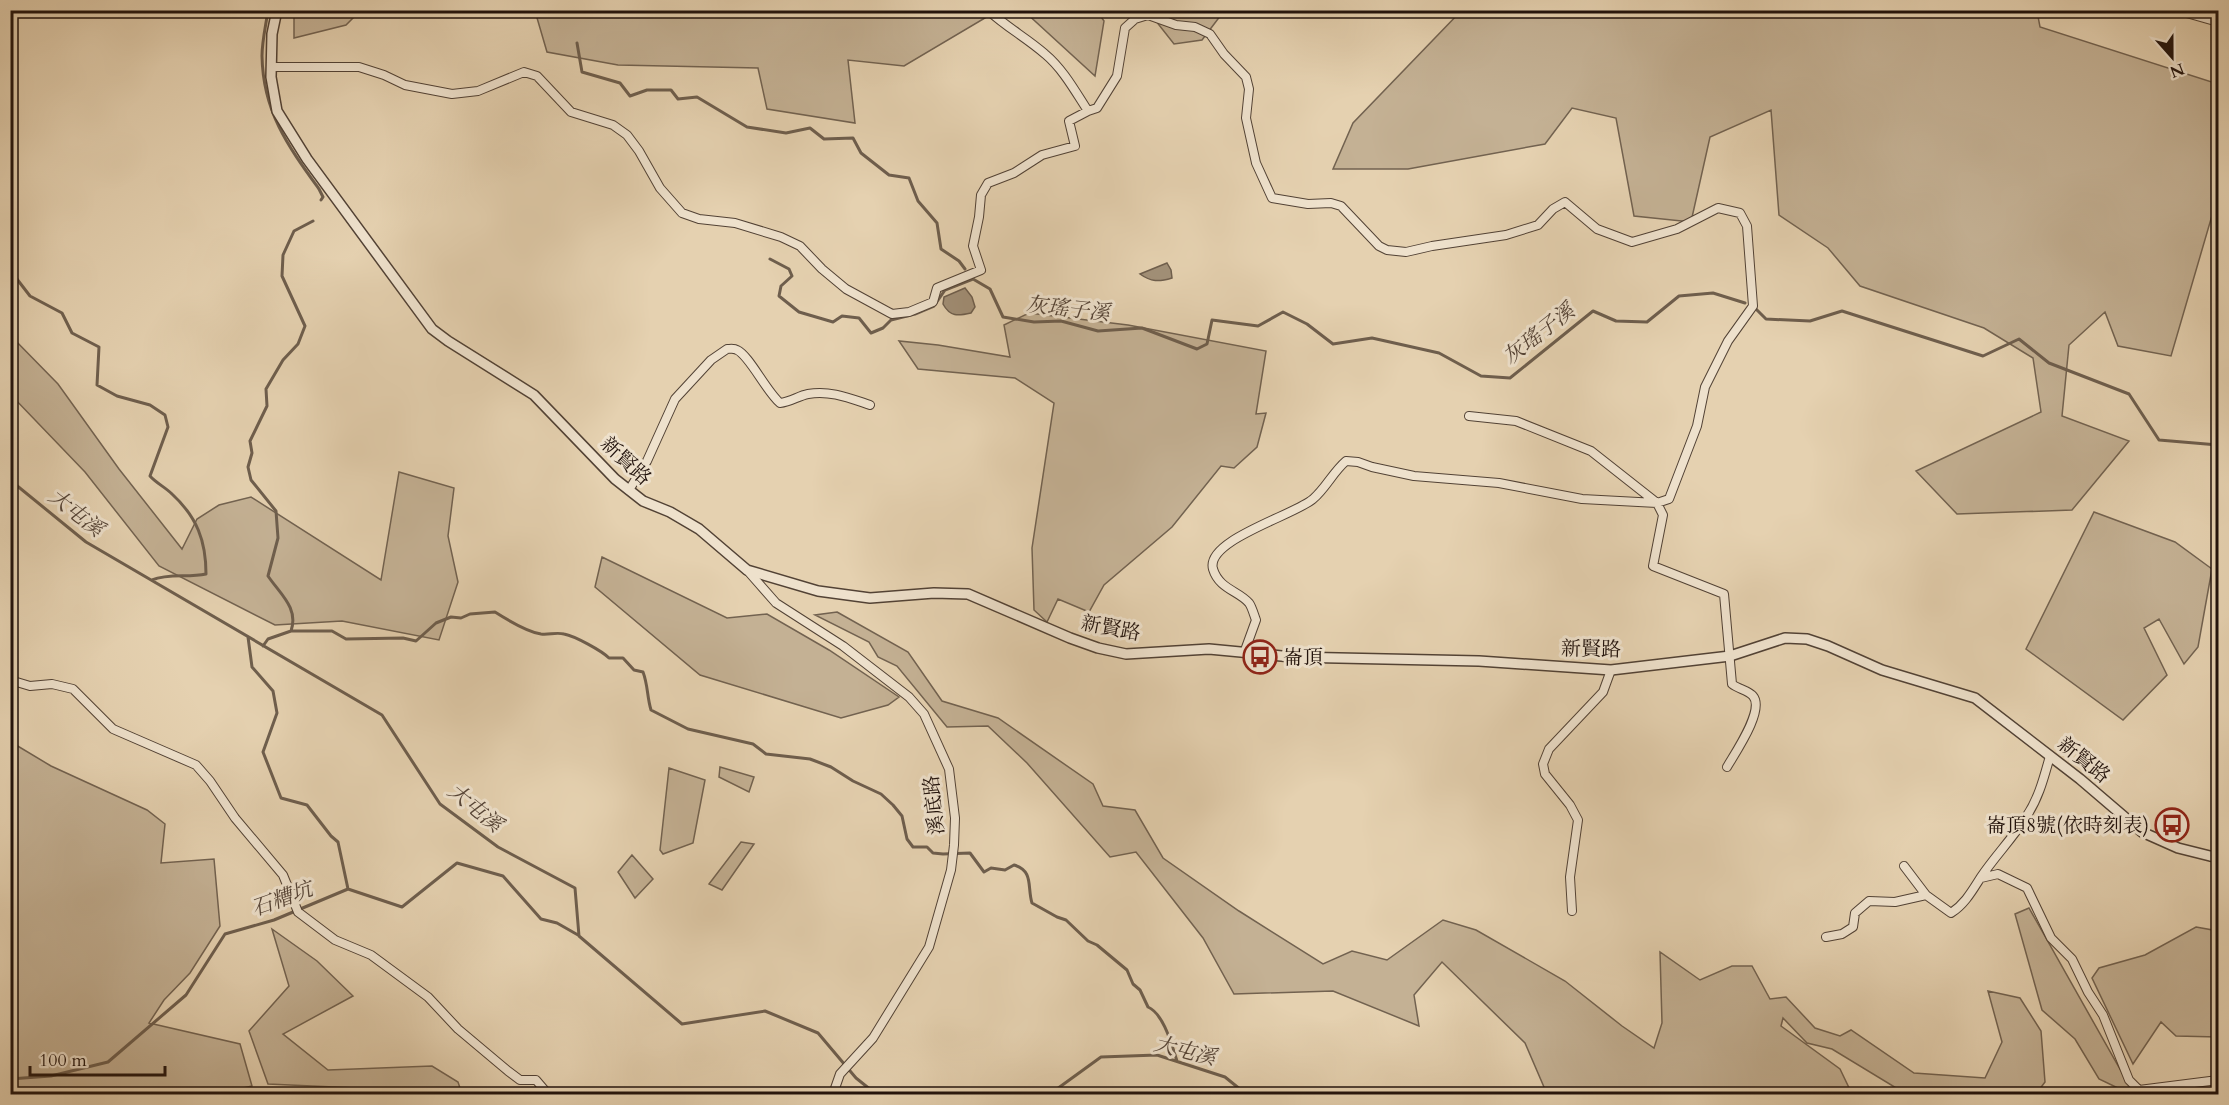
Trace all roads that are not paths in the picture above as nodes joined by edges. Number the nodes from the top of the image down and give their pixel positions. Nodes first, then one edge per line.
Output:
1 (277, 10) edge
2 (988, 10) edge
3 (2176, 10) edge
4 (2218, 22) edge
5 (271, 67) junction
6 (1088, 111) junction
7 (870, 405) dead end
8 (1469, 416) dead end
9 (629, 490) junction
10 (1657, 503) junction
11 (747, 570) junction
12 (1244, 653) junction
13 (1730, 656) junction
14 (1611, 670) junction
15 (10, 680) edge
16 (2050, 756) junction
17 (1727, 766) dead end
18 (2218, 857) edge
19 (1904, 866) dead end
20 (1981, 878) junction
21 (1926, 895) junction
22 (1572, 911) dead end
23 (1826, 937) dead end
24 (2218, 1080) edge
25 (548, 1095) edge
26 (833, 1095) edge

1 - 5 street, 新賢路
2 - 6 street
3 - 4 street
5 - 6 street
5 - 9 street, 新賢路
6 - 10 street
7 - 9 street
8 - 10 street
9 - 11 street, 新賢路
10 - 12 street
10 - 13 street
11 - 12 street, 新賢路
11 - 26 street, 溪底路
12 - 14 street, 新賢路
13 - 14 street, 新賢路
13 - 16 street, 新賢路
13 - 17 street
14 - 22 street
15 - 25 street
16 - 18 street, 新賢路
16 - 20 street
19 - 21 street
20 - 21 street
20 - 24 street
21 - 23 street

